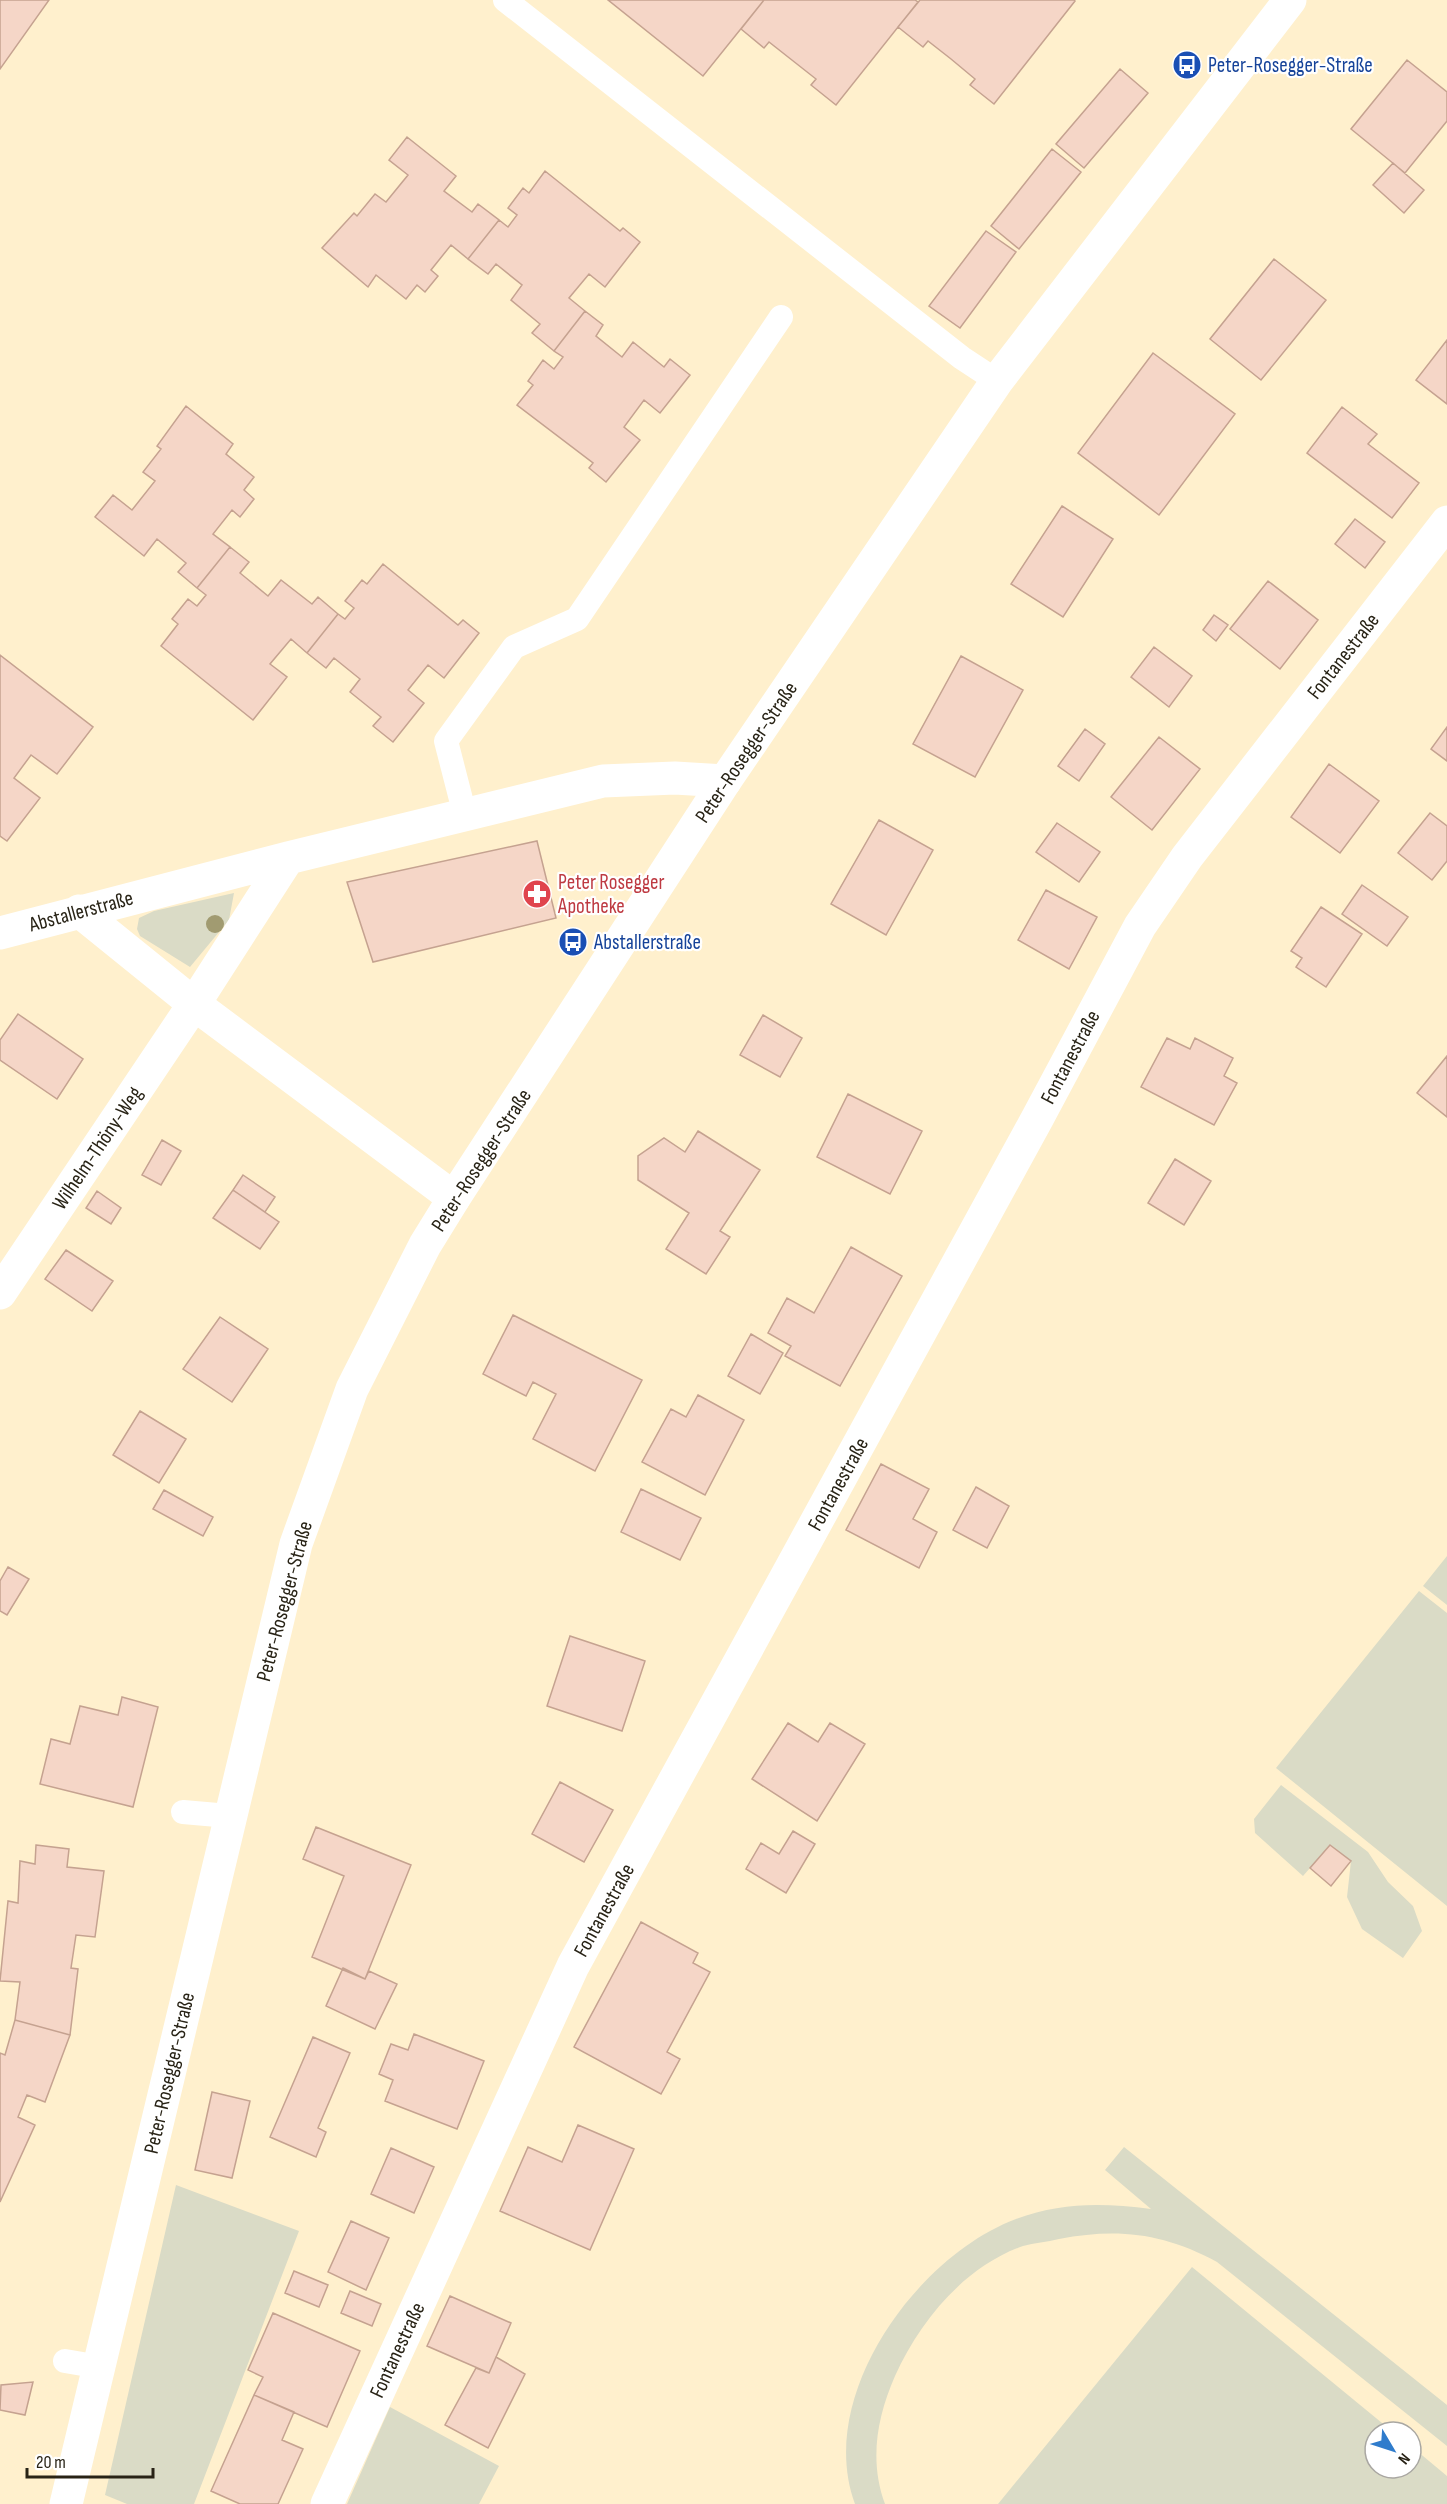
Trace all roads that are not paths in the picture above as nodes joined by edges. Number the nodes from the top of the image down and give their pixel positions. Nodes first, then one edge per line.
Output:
1 (505, 0) edge
2 (1290, 0) edge
3 (781, 317) dead end
4 (996, 381) junction
5 (1447, 522) edge
6 (725, 781) junction
7 (465, 815) junction
8 (288, 858) junction
9 (79, 911) junction
10 (0, 933) edge
11 (194, 1004) junction
12 (454, 1198) junction
13 (0, 1293) edge
14 (183, 1812) dead end
15 (229, 1816) junction
16 (65, 2361) dead end
17 (100, 2367) junction
18 (66, 2504) edge
19 (327, 2504) edge

1 - 4 lane
2 - 4 street, Peter-Rosegger-Straße
3 - 7 lane
4 - 6 street, Peter-Rosegger-Straße
5 - 19 street, Fontanestraße
6 - 7 street, Abstallerstraße
6 - 12 street, Peter-Rosegger-Straße
7 - 8 street, Abstallerstraße
8 - 9 street, Abstallerstraße
8 - 11 street, Wilhelm-Thöny-Weg
9 - 10 street, Abstallerstraße
9 - 11 street
11 - 12 street
11 - 13 street, Wilhelm-Thöny-Weg
12 - 15 street, Peter-Rosegger-Straße
14 - 15 lane
15 - 17 street, Peter-Rosegger-Straße
16 - 17 lane
17 - 18 street, Peter-Rosegger-Straße

